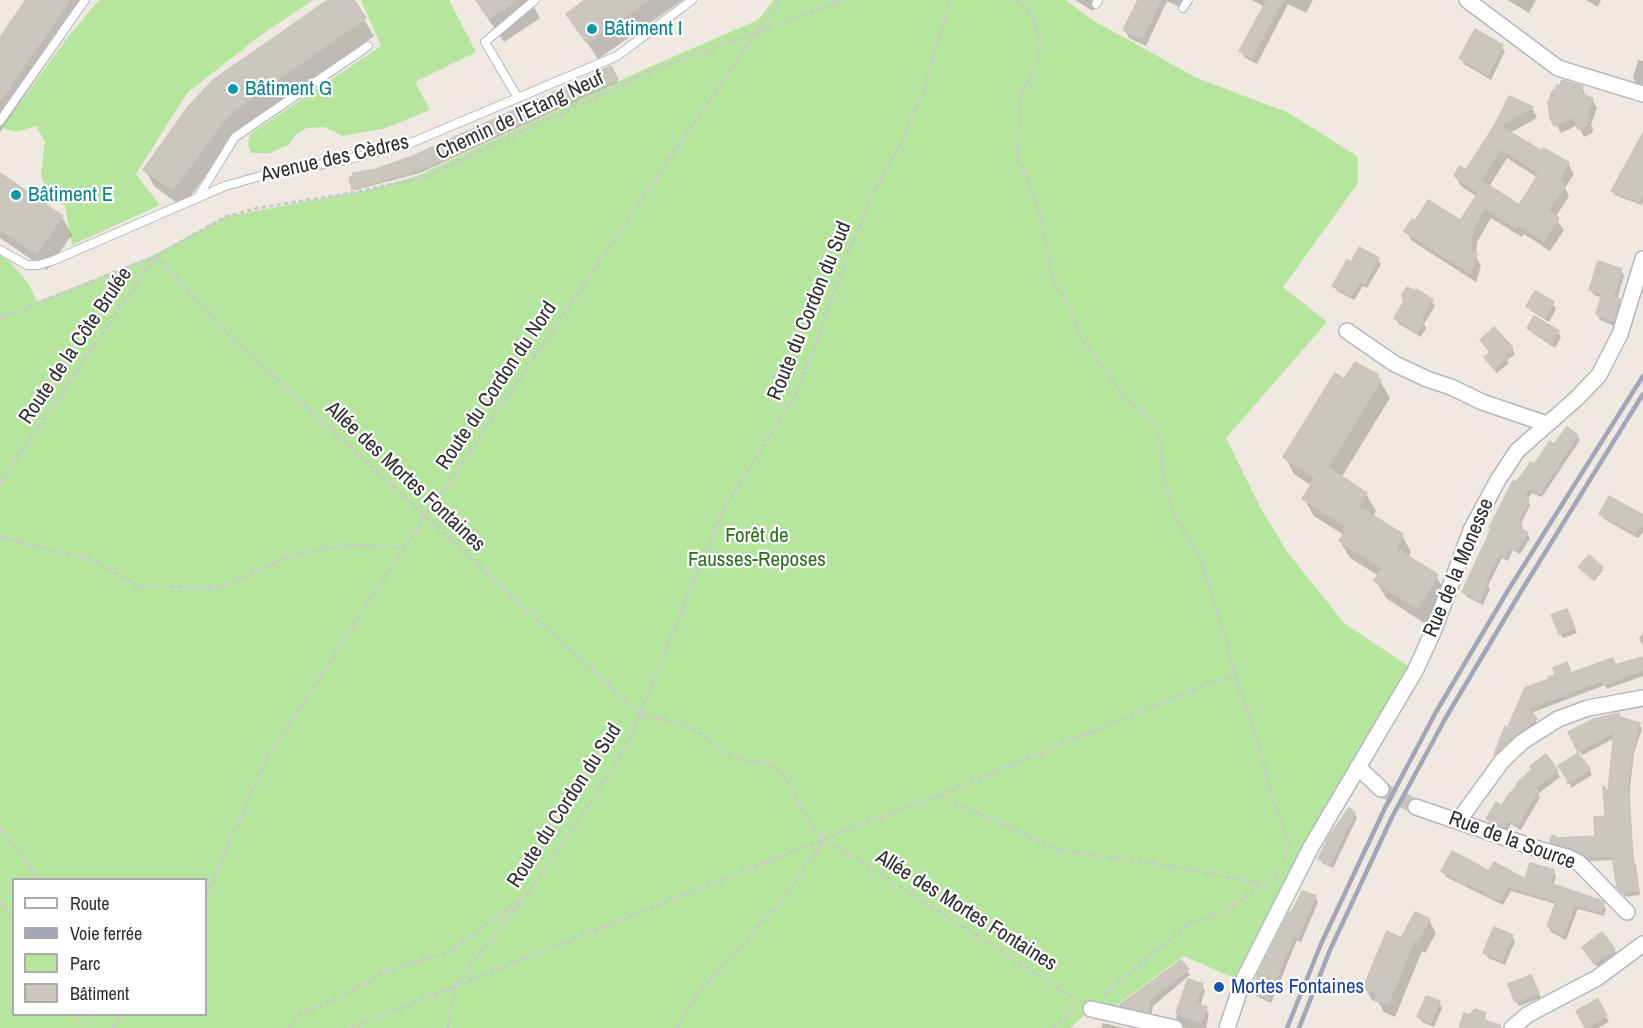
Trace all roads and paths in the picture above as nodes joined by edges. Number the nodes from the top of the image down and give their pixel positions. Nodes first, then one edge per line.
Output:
1 (85, 0) edge
2 (535, 0) edge
3 (692, 0) edge
4 (781, 0) edge
5 (844, 0) edge
6 (950, 0) edge
7 (1015, 0) edge
8 (1467, 0) edge
9 (757, 31) junction
10 (368, 46) dead end
11 (1643, 94) edge
12 (518, 98) junction
13 (0, 121) edge
14 (197, 199) junction
15 (0, 250) edge
16 (156, 256) junction
17 (1643, 259) edge
18 (0, 318) edge
19 (1347, 331) dead end
20 (1546, 424) junction
21 (0, 483) edge
22 (426, 517) junction
23 (0, 537) edge
24 (404, 548) junction
25 (1235, 676) junction
26 (1643, 698) edge
27 (640, 714) junction
28 (1358, 767) junction
29 (1381, 789) tunnel mouth
30 (939, 795) junction
31 (1416, 807) tunnel mouth
32 (1459, 820) junction
33 (0, 829) edge
34 (825, 839) junction
35 (1311, 847) junction
36 (1289, 848) junction
37 (36, 878) edge
38 (1265, 884) junction
39 (207, 893) edge
40 (527, 894) junction
41 (0, 901) edge
42 (1627, 912) dead end
43 (12, 919) edge
44 (1643, 944) edge
45 (455, 986) junction
46 (1091, 1003) junction
47 (120, 1017) edge
48 (112, 1028) edge
49 (289, 1028) edge
50 (350, 1028) edge
51 (448, 1028) edge
52 (677, 1028) edge
53 (1053, 1028) edge
54 (1174, 1028) edge
55 (1227, 1028) edge
56 (1512, 1028) edge

1 - 13 lane
2 - 12 lane
3 - 12 lane, Avenue des Cèdres
4 - 9 path, Route du Cordon du Nord
5 - 9 path, Chemin de l'Etang Neuf
6 - 27 path, Route du Cordon du Sud
7 - 25 path
8 - 11 street
9 - 16 path, Chemin de l'Etang Neuf
9 - 22 path, Route du Cordon du Nord
10 - 14 lane
12 - 14 lane, Avenue des Cèdres
14 - 15 lane, Avenue des Cèdres
16 - 18 path, Chemin de l'Etang Neuf
16 - 21 path, Route de la Côte Brulée
16 - 22 path, Allée des Mortes Fontaines
17 - 20 street, Rue de la Monesse
19 - 20 street
20 - 28 street, Rue de la Monesse
22 - 24 path, Route du Cordon du Nord
22 - 27 path, Allée des Mortes Fontaines
23 - 24 path
24 - 39 path, Route du Cordon du Nord
25 - 30 path
25 - 36 path
26 - 32 street
27 - 34 path, Allée des Mortes Fontaines
27 - 40 path, Route du Cordon du Sud
28 - 29 street
28 - 35 street, Rue de la Monesse
30 - 34 path
30 - 38 path
31 - 32 street, Rue de la Source
32 - 42 street, Rue de la Source
33 - 37 path
34 - 45 path
34 - 46 path, Allée des Mortes Fontaines
34 - 52 path
35 - 36 path
35 - 55 street, Rue de la Monesse
36 - 38 path
38 - 46 path
40 - 45 path, Route du Cordon du Sud
40 - 49 path
41 - 43 path
44 - 56 street
45 - 50 path
45 - 51 path
46 - 53 path
46 - 54 street
47 - 48 path

